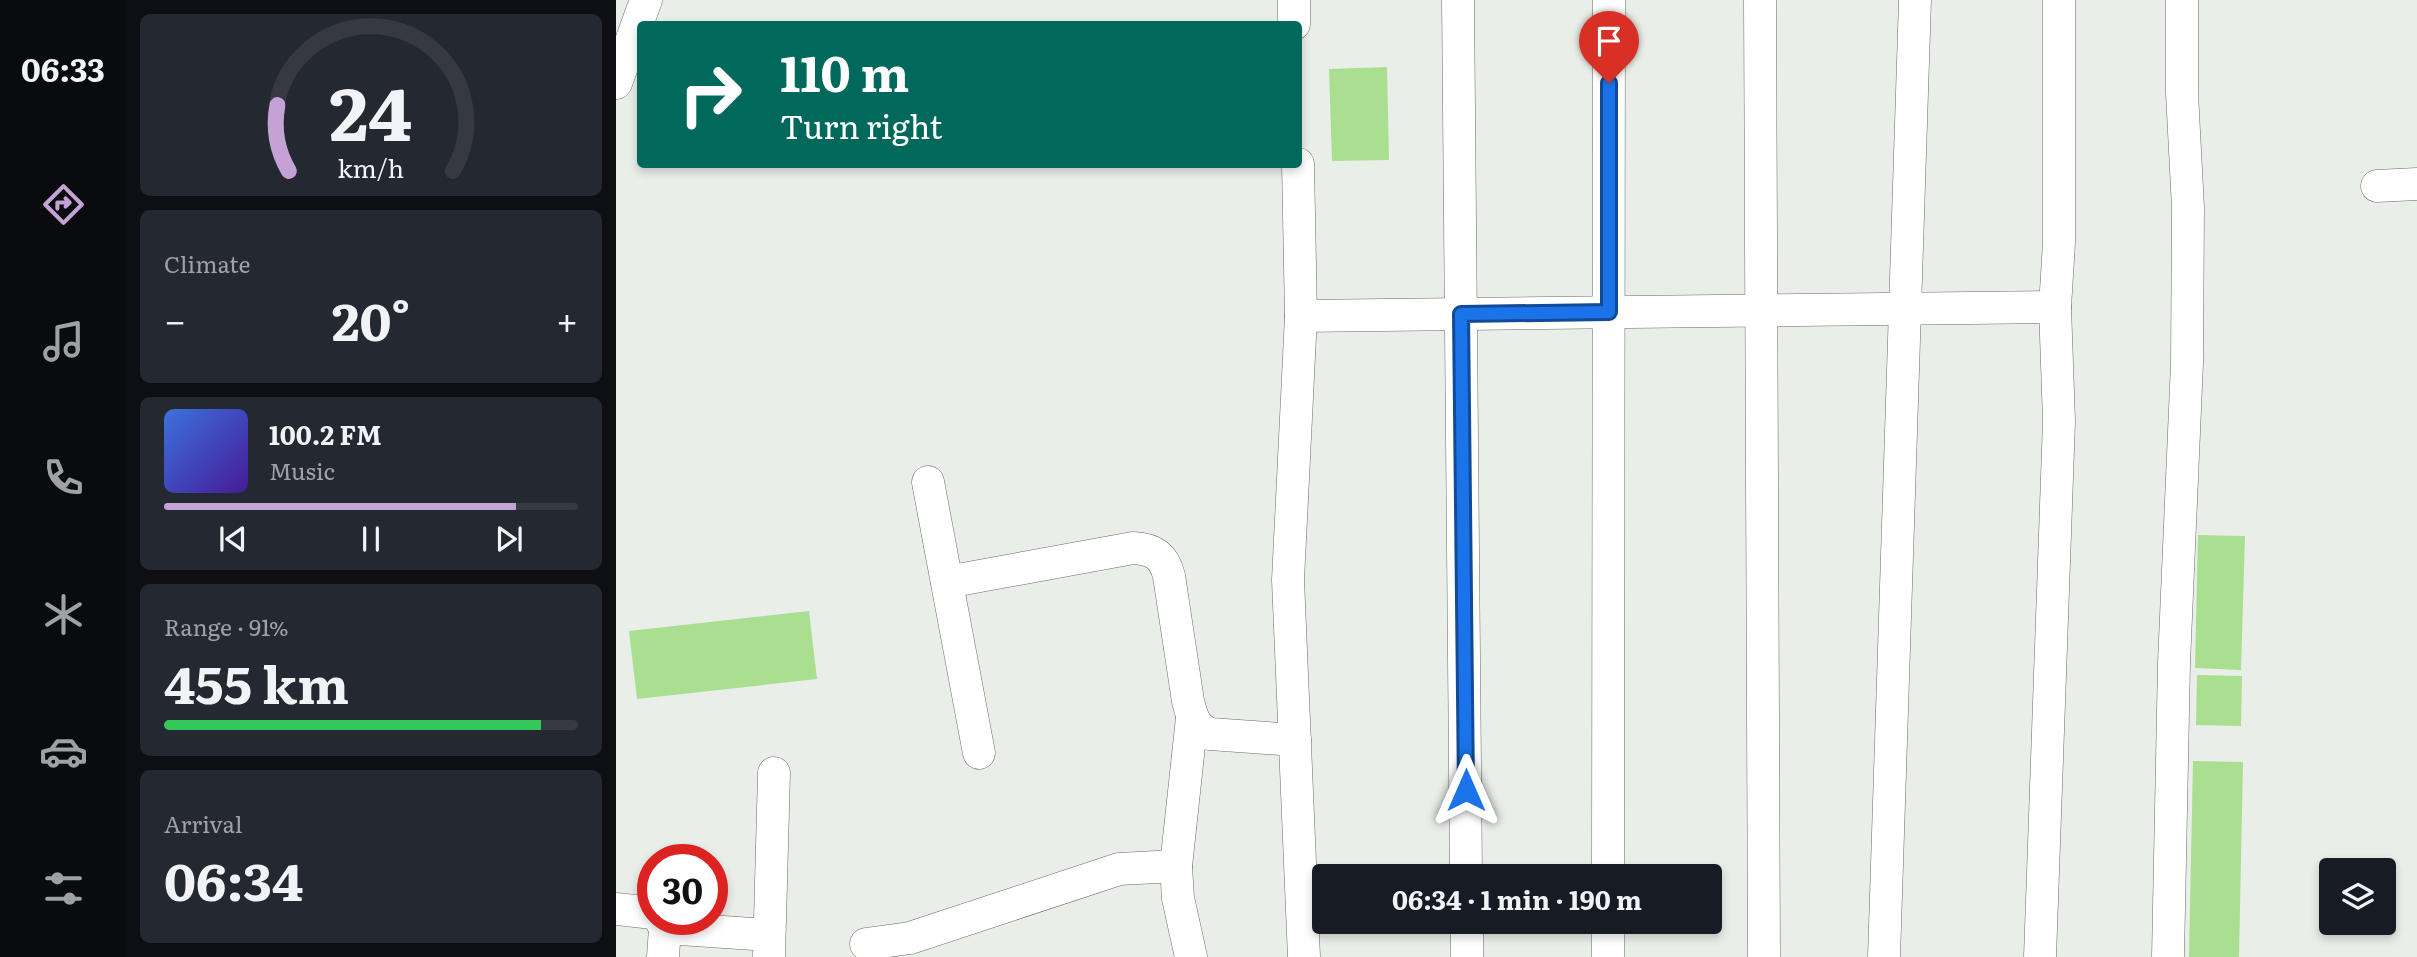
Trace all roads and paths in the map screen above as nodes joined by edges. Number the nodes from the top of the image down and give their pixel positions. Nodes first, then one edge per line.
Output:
1 (646, 0) edge
2 (1294, 0) edge
3 (1458, 0) edge
4 (1609, 0) edge
5 (1760, 0) edge
6 (1916, 0) edge
7 (2059, 0) edge
8 (2182, 0) edge
9 (638, 21) edge
10 (1294, 21) edge
11 (637, 25) edge
12 (616, 83) edge
13 (1298, 168) edge
14 (2417, 184) edge
15 (2377, 186) dead end
16 (2055, 307) junction
17 (1906, 308) junction
18 (1762, 311) junction
19 (1609, 312) junction
20 (1461, 314) junction
21 (1301, 316) junction
22 (928, 482) dead end
23 (947, 582) junction
24 (1192, 718) junction
25 (1296, 740) junction
26 (979, 753) dead end
27 (774, 773) dead end
28 (1466, 864) edge
29 (1608, 864) edge
30 (1176, 866) junction
31 (616, 909) edge
32 (637, 919) edge
33 (1467, 934) edge
34 (1608, 934) edge
35 (698, 935) edge
36 (866, 944) dead end
37 (769, 946) edge
38 (1191, 957) edge
39 (1304, 957) edge
40 (1467, 957) edge
41 (1608, 957) edge
42 (1764, 957) edge
43 (1884, 957) edge
44 (2040, 957) edge
45 (2168, 957) edge

1 - 9 street
2 - 10 street
3 - 20 street
4 - 19 street
5 - 18 street
6 - 17 street
7 - 16 street
8 - 45 street
11 - 12 street
13 - 21 street
14 - 15 street
16 - 17 street
16 - 44 street
17 - 18 street
17 - 43 street
18 - 19 street
18 - 42 street
19 - 20 street
19 - 29 street
20 - 21 street
20 - 28 street
21 - 25 street
22 - 23 street
23 - 24 street
23 - 26 street
24 - 25 street
24 - 30 street
25 - 39 street
27 - 37 street
30 - 36 street
30 - 38 street
31 - 32 street
33 - 40 street
34 - 41 street
35 - 37 street

